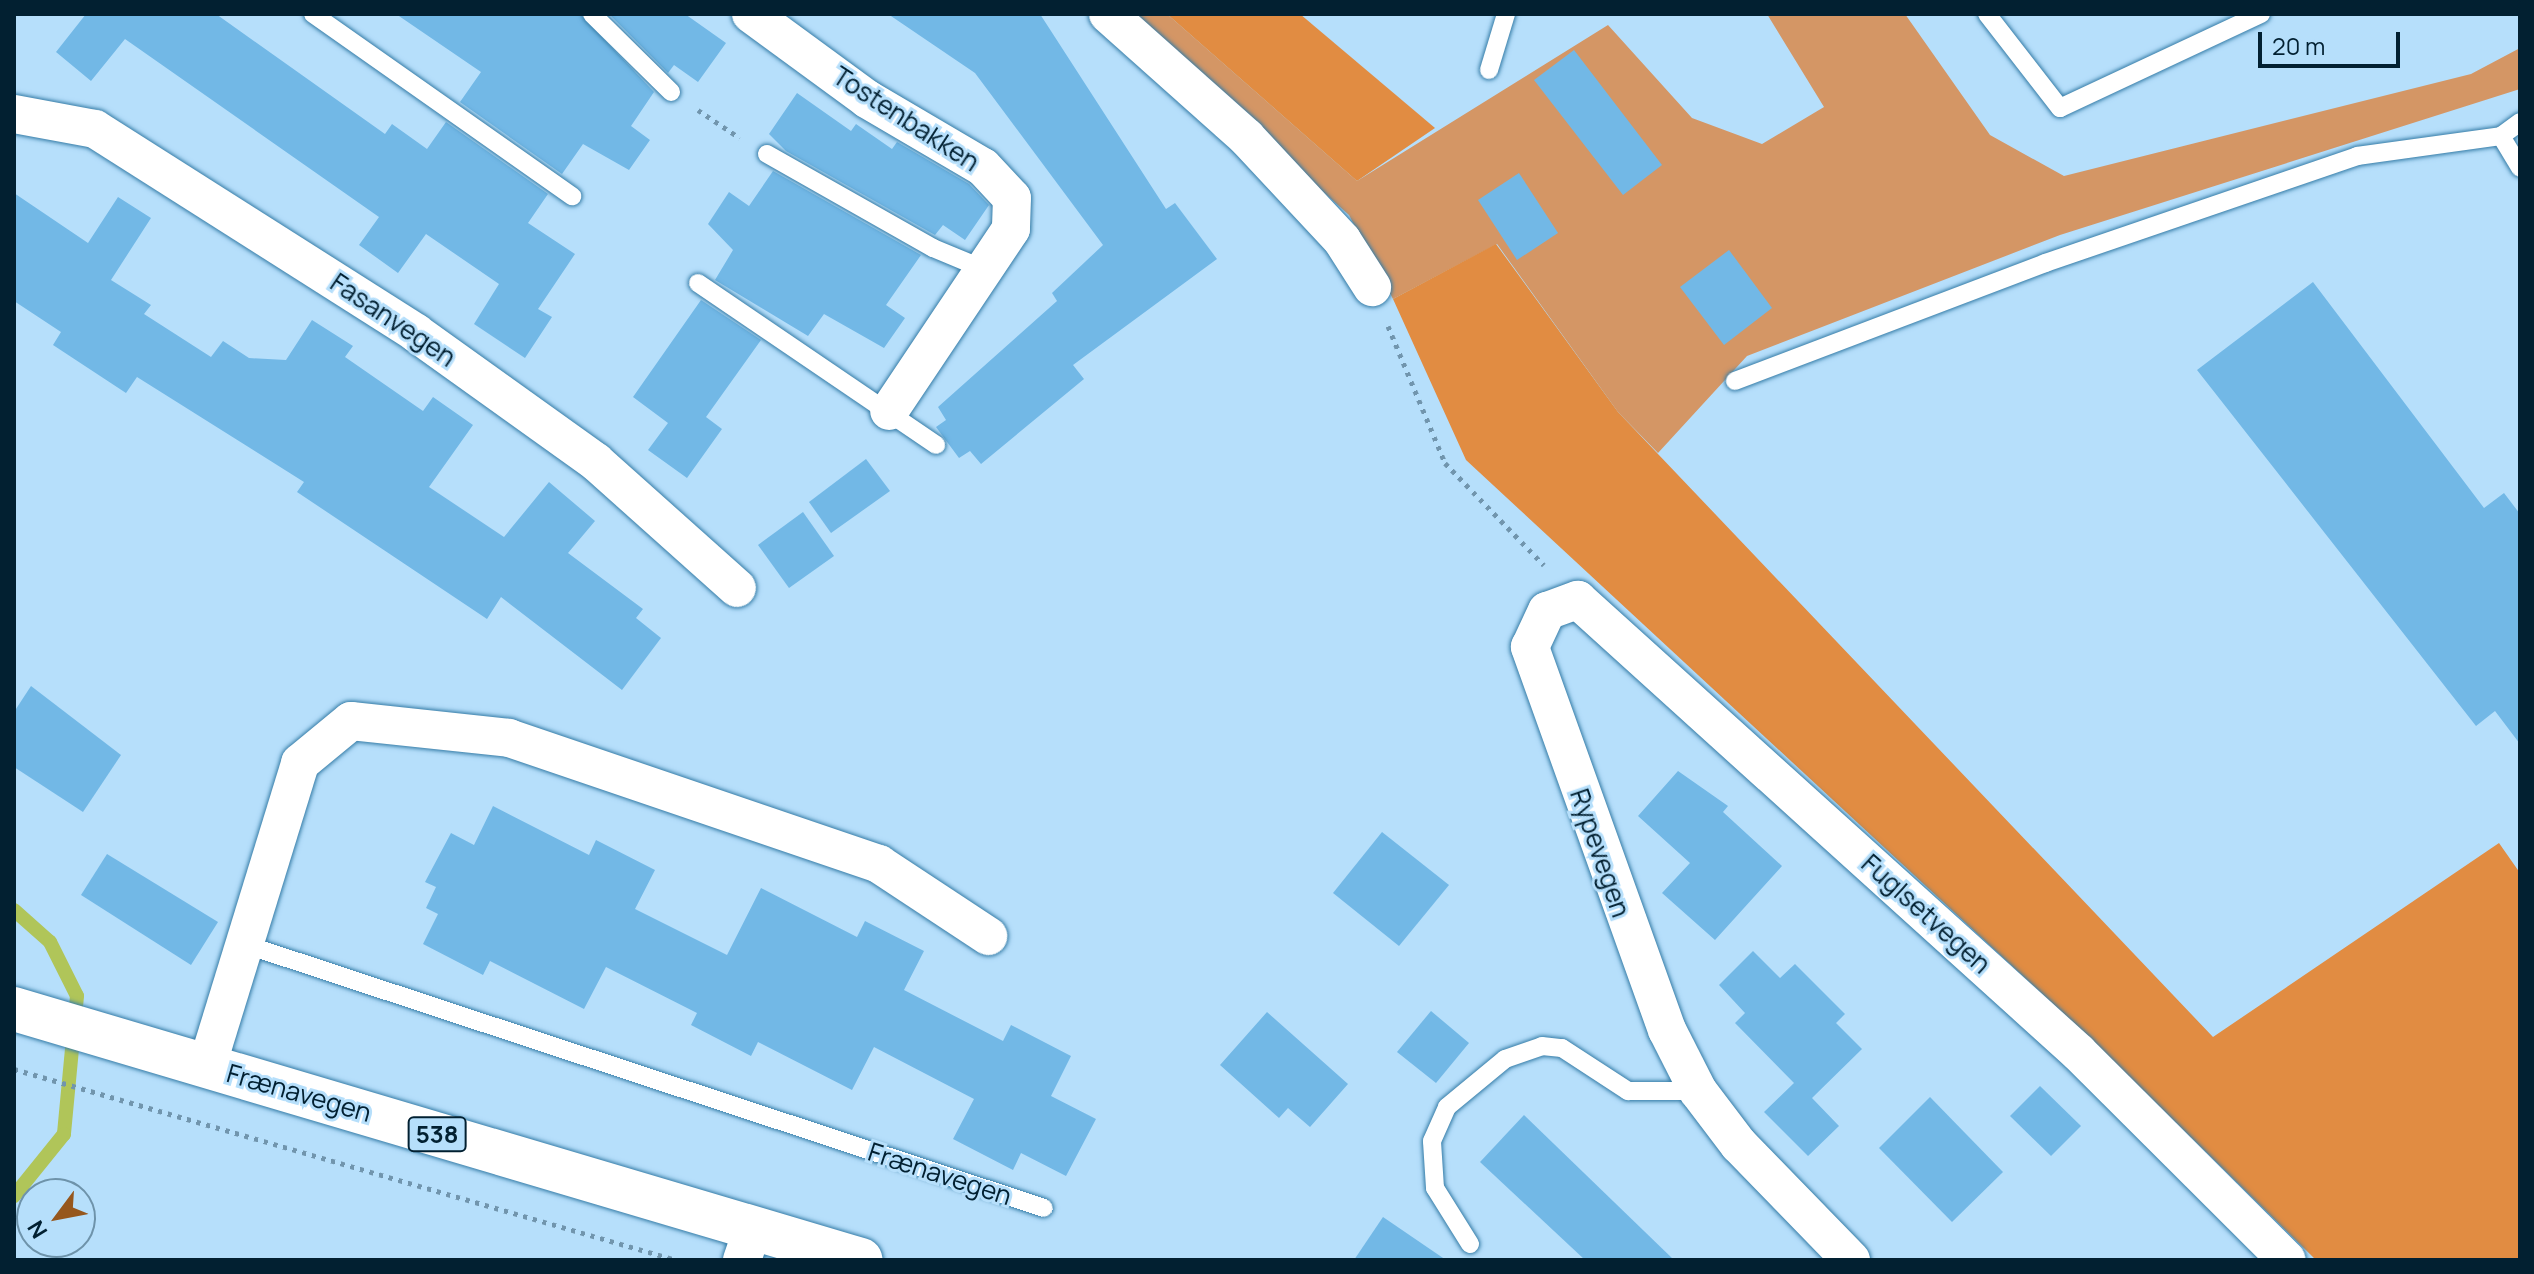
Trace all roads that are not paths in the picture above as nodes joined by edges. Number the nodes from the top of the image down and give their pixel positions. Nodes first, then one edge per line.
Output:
1 (592, 14) edge
2 (751, 14) edge
3 (1108, 14) edge
4 (1506, 14) edge
5 (1987, 14) edge
6 (2261, 14) edge
7 (316, 15) edge
8 (796, 26) edge
9 (1489, 70) dead end
10 (671, 92) road end
11 (14, 114) edge
12 (2520, 122) edge
13 (2501, 136) junction
14 (767, 154) road end
15 (2520, 168) edge
16 (572, 196) dead end
17 (986, 270) junction
18 (698, 283) dead end
19 (1372, 287) road end
20 (1735, 381) dead end
21 (889, 411) junction
22 (936, 445) dead end
23 (737, 588) dead end
24 (1563, 606) joint
25 (988, 936) dead end
26 (244, 944) junction
27 (14, 1009) edge
28 (207, 1066) junction
29 (1698, 1091) junction
30 (1044, 1208) dead end
31 (748, 1244) edge
32 (1470, 1244) dead end
33 (861, 1260) edge
34 (1851, 1260) edge
35 (2287, 1260) edge

1 - 10 lane
2 - 8 street, Tostenbakken
3 - 19 street
4 - 9 lane
5 - 6 lane
7 - 16 lane
8 - 17 street, Tostenbakken
11 - 23 street, Fasanvegen
12 - 13 lane
13 - 15 lane
13 - 20 lane
14 - 17 lane
17 - 21 street, Tostenbakken
18 - 21 lane
21 - 22 lane
24 - 29 street, Rypevegen
24 - 35 street, Fuglsetvegen
25 - 26 street
26 - 28 street
26 - 30 lane, Frænavegen
27 - 28 main road, Frænavegen / 538
28 - 31 main road, Frænavegen / 538
29 - 32 lane
29 - 34 street, Rypevegen
31 - 33 main road, Frænavegen / 538

